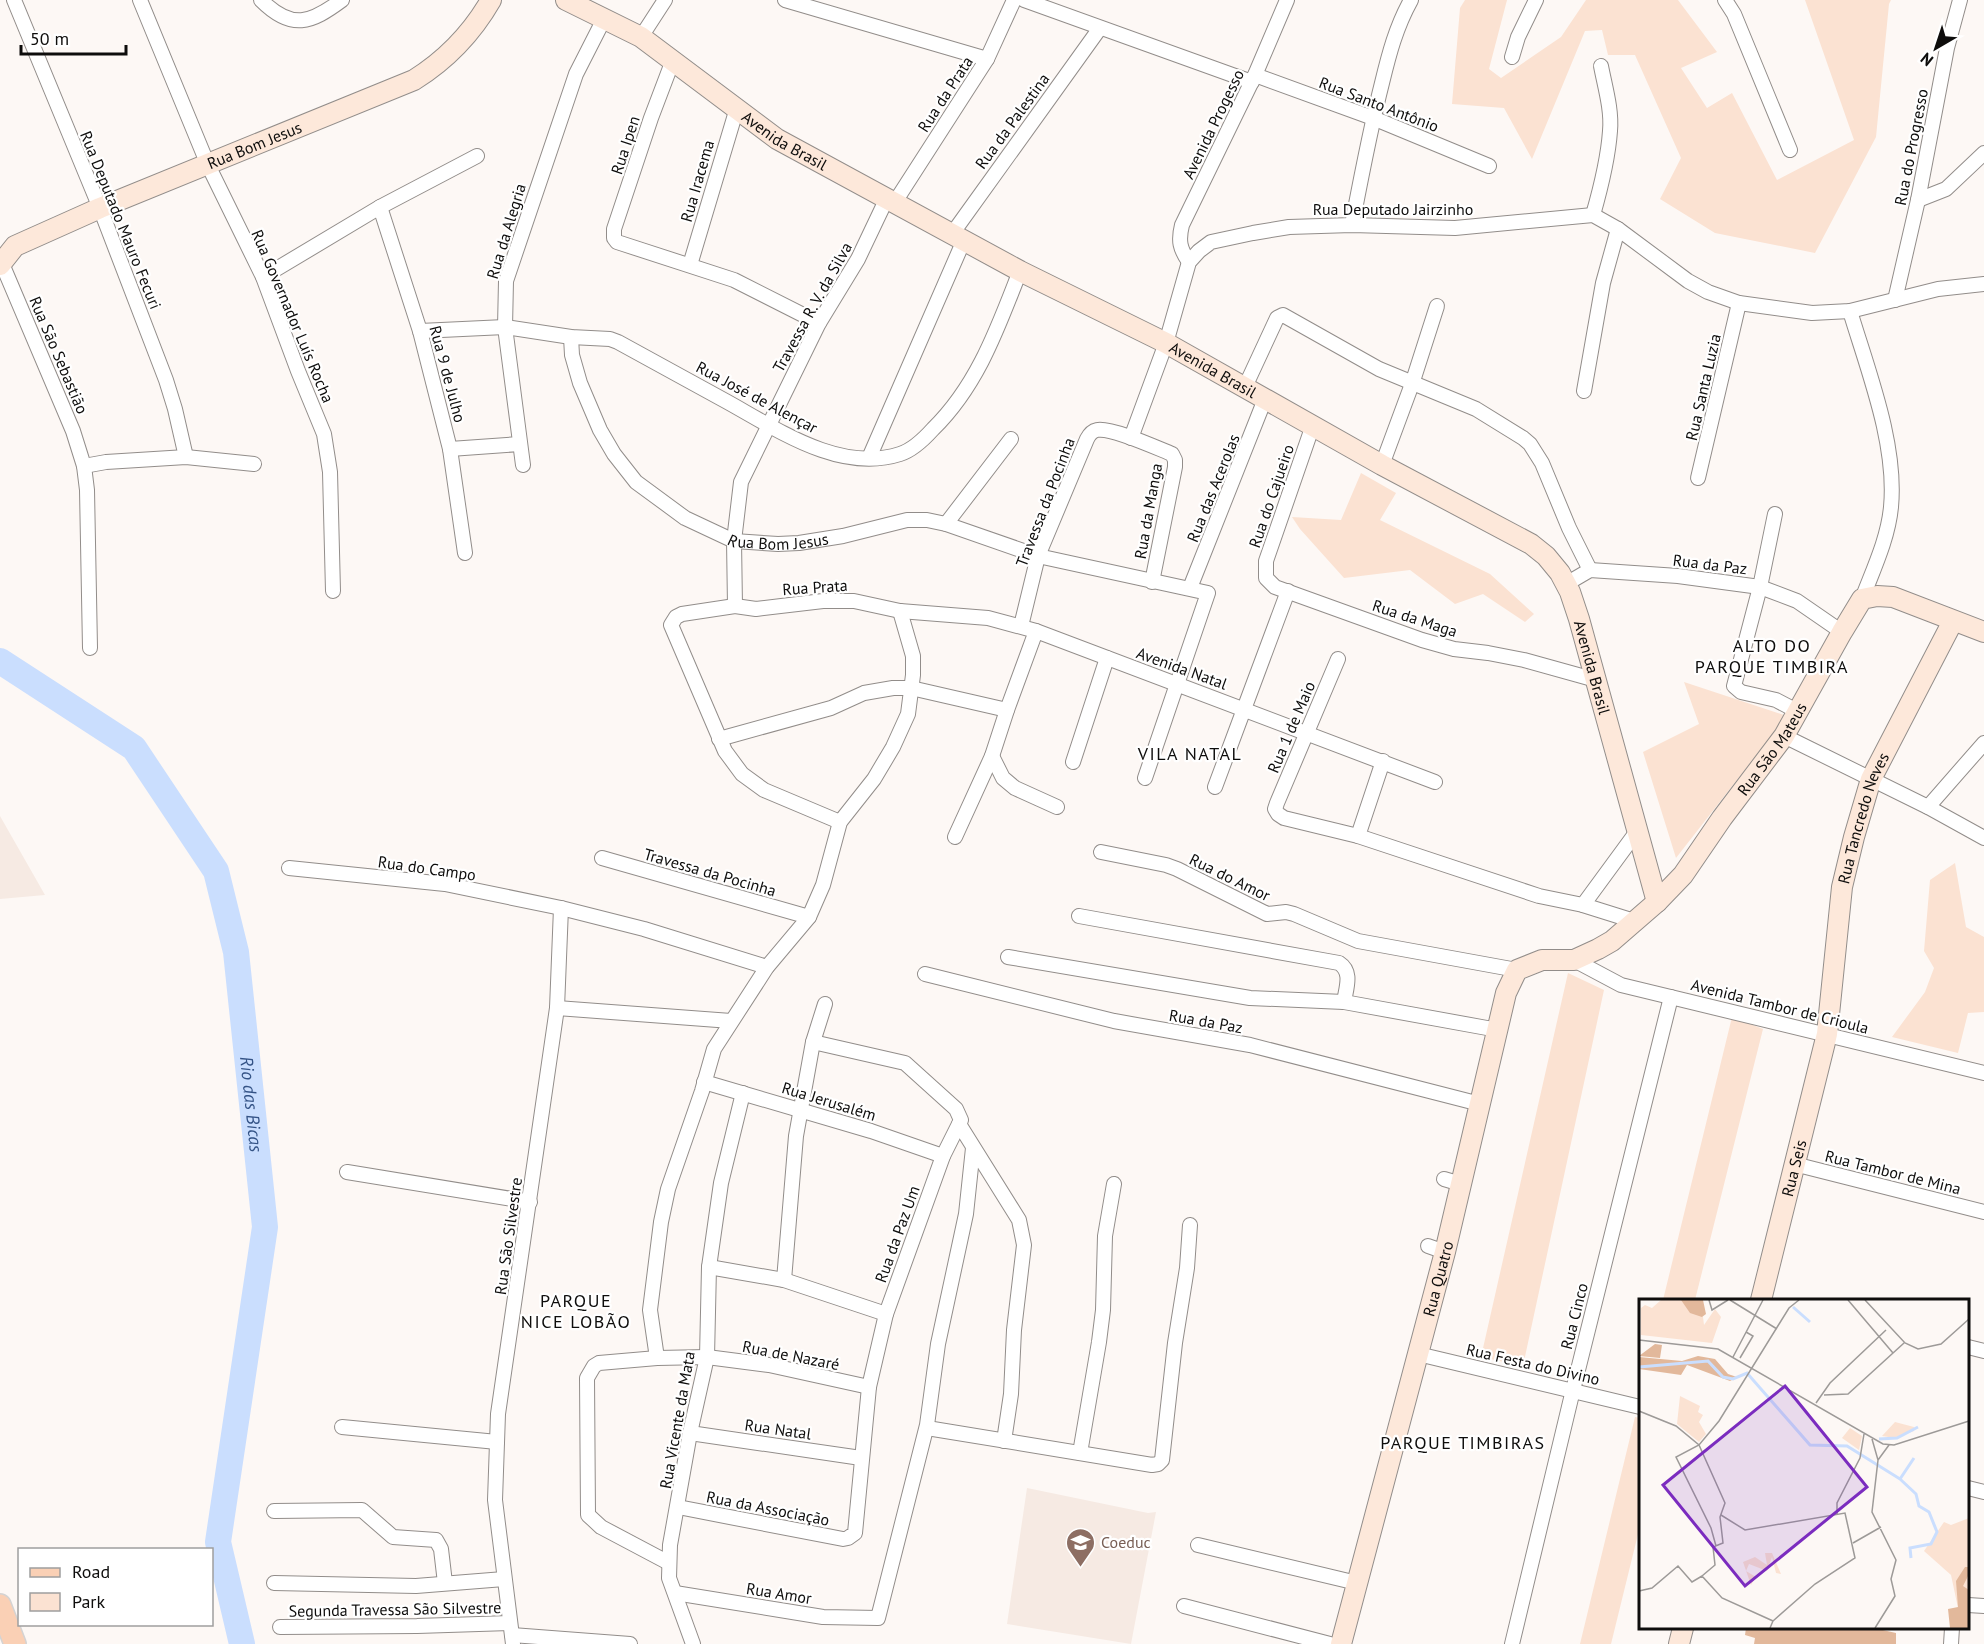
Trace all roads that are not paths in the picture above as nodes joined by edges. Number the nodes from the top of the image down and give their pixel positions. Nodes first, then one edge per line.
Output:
1 (14, 0) edge
2 (140, 0) edge
3 (261, 0) edge
4 (342, 0) edge
5 (491, 0) edge
6 (566, 0) edge
7 (665, 0) edge
8 (785, 0) edge
9 (1014, 0) edge
10 (1024, 0) edge
11 (1287, 0) edge
12 (1411, 0) edge
13 (1536, 0) edge
14 (1725, 0) edge
15 (1960, 0) edge
16 (604, 19) junction
17 (1100, 28) junction
18 (641, 37) junction
19 (1512, 57) dead end
20 (987, 59) junction
21 (674, 60) junction
22 (1601, 66) dead end
23 (1254, 78) junction
24 (736, 108) junction
25 (1373, 118) junction
26 (1790, 150) dead end
27 (1984, 153) edge
28 (477, 156) dead end
29 (208, 165) junction
30 (1489, 166) dead end
31 (891, 200) junction
32 (1918, 200) junction
33 (380, 207) junction
34 (100, 208) junction
35 (1593, 215) junction
36 (1352, 225) junction
37 (1618, 229) junction
38 (958, 237) junction
39 (1189, 262) junction
40 (1, 263) edge
41 (690, 265) junction
42 (1020, 271) junction
43 (263, 277) junction
44 (1984, 284) edge
45 (1895, 300) junction
46 (1739, 303) junction
47 (1437, 306) dead end
48 (1850, 311) junction
49 (819, 323) junction
50 (506, 327) junction
51 (420, 331) junction
52 (571, 337) junction
53 (1166, 343) junction
54 (1412, 384) junction
55 (1245, 387) junction
56 (1584, 391) dead end
57 (1265, 399) junction
58 (768, 424) junction
59 (1312, 425) junction
60 (1131, 438) junction
61 (1011, 439) dead end
62 (520, 444) junction
63 (450, 449) junction
64 (186, 457) junction
65 (868, 458) junction
66 (254, 464) dead end
67 (523, 465) dead end
68 (1382, 465) junction
69 (84, 466) junction
70 (1698, 478) dead end
71 (1775, 514) dead end
72 (946, 524) junction
73 (735, 541) junction
74 (465, 553) dead end
75 (1038, 556) junction
76 (1590, 570) junction
77 (1266, 578) joint
78 (1152, 582) junction
79 (1566, 584) junction
80 (1760, 587) junction
81 (1190, 588) junction
82 (333, 591) dead end
83 (1288, 591) junction
84 (1863, 599) junction
85 (735, 606) junction
86 (900, 610) junction
87 (967, 616) joint
88 (1953, 621) junction
89 (1021, 626) junction
90 (1036, 631) junction
91 (1842, 632) junction
92 (1984, 632) edge
93 (90, 648) dead end
94 (1107, 658) junction
95 (1338, 659) dead end
96 (1596, 680) junction
97 (1176, 684) junction
98 (911, 688) junction
99 (1243, 709) junction
100 (1007, 710) junction
101 (1797, 711) junction
102 (1306, 732) junction
103 (1784, 736) junction
104 (720, 739) junction
105 (1984, 743) edge
106 (992, 756) junction
107 (1383, 761) junction
108 (1073, 762) dead end
109 (1145, 778) dead end
110 (1871, 779) junction
111 (1435, 782) dead end
112 (1215, 787) dead end
113 (1057, 807) dead end
114 (1928, 807) junction
115 (840, 822) junction
116 (1638, 830) junction
117 (1358, 836) junction
118 (954, 837) dead end
119 (1984, 838) edge
120 (1101, 852) dead end
121 (602, 858) dead end
122 (288, 868) dead end
123 (1657, 902) junction
124 (1583, 905) junction
125 (561, 908) junction
126 (1079, 916) dead end
127 (809, 917) junction
128 (1634, 921) junction
129 (1008, 957) dead end
130 (1574, 960) junction
131 (767, 967) junction
132 (1517, 970) junction
133 (925, 974) dead end
134 (1671, 997) junction
135 (1344, 1002) junction
136 (825, 1004) dead end
137 (556, 1008) junction
138 (731, 1021) junction
139 (1497, 1030) junction
140 (1827, 1034) junction
141 (813, 1042) junction
142 (1984, 1073) edge
143 (704, 1082) junction
144 (743, 1093) junction
145 (1480, 1104) junction
146 (801, 1110) junction
147 (959, 1124) junction
148 (973, 1148) junction
149 (943, 1156) junction
150 (1794, 1164) junction
151 (347, 1172) dead end
152 (1114, 1184) dead end
153 (530, 1202) junction
154 (1984, 1212) edge
155 (1190, 1225) dead end
156 (709, 1267) junction
157 (784, 1280) junction
158 (1763, 1299) edge
159 (886, 1314) junction
160 (1969, 1347) edge
161 (1984, 1351) edge
162 (1418, 1354) junction
163 (707, 1357) junction
164 (657, 1358) junction
165 (869, 1387) junction
166 (1573, 1390) junction
167 (1639, 1406) edge
168 (342, 1427) dead end
169 (927, 1428) junction
170 (690, 1432) junction
171 (1004, 1441) junction
172 (497, 1442) junction
173 (1080, 1453) junction
174 (861, 1458) junction
175 (1969, 1488) edge
176 (1984, 1492) edge
177 (678, 1507) junction
178 (274, 1511) dead end
179 (852, 1536) joint
180 (1198, 1545) dead end
181 (669, 1563) junction
182 (504, 1579) junction
183 (1357, 1582) junction
184 (274, 1583) dead end
185 (445, 1583) junction
186 (675, 1593) junction
187 (0, 1605) edge
188 (1969, 1605) edge
189 (1184, 1606) dead end
190 (1984, 1606) edge
191 (280, 1627) dead end
192 (1683, 1629) edge
193 (1952, 1629) edge
194 (512, 1634) edge
195 (15, 1644) edge
196 (630, 1644) edge
197 (693, 1644) edge
198 (1330, 1644) edge
199 (1341, 1644) edge
200 (1512, 1644) edge
201 (1679, 1644) edge
202 (1951, 1644) edge

1 - 34 street, Rua Deputado Mauro Fecuri
2 - 29 street, Rua Governador Luís Rocha
3 - 4 street
5 - 29 street, Rua Bom Jesus
6 - 16 street, Avenida Brasil
7 - 18 street
8 - 20 street
9 - 20 street, Rua da Prata
10 - 17 street, Rua Santo Antônio
11 - 23 street, Avenida Progesso
12 - 25 street
13 - 19 street
14 - 26 street
15 - 32 street, Rua do Progresso
16 - 18 street, Avenida Brasil
16 - 50 street, Rua da Alegria
17 - 23 street, Rua Santo Antônio
17 - 38 street, Rua da Palestina
18 - 21 street, Avenida Brasil
20 - 31 street, Rua da Prata
21 - 24 street, Avenida Brasil
21 - 41 street, Rua Ipen
22 - 35 street
23 - 25 street, Rua Santo Antônio
23 - 39 street, Avenida Progesso
24 - 31 street, Avenida Brasil
24 - 41 street, Rua Iracema
25 - 30 street, Rua Santo Antônio
25 - 36 street
27 - 32 street
28 - 33 street
29 - 34 street, Rua Bom Jesus
29 - 43 street, Rua Governador Luís Rocha
31 - 38 street, Avenida Brasil
31 - 49 street, Travessa R. V. da Silva
32 - 45 street, Rua do Progresso
33 - 43 street
33 - 51 street, Rua 9 de Julho
34 - 40 street, Rua Bom Jesus
34 - 64 street, Rua Deputado Mauro Fecuri
35 - 36 street, Rua Deputado Jairzinho
35 - 37 street
36 - 39 street, Rua Deputado Jairzinho
37 - 46 street
37 - 56 street
38 - 42 street, Avenida Brasil
38 - 65 street, Rua da Palestina
39 - 53 street
40 - 69 street, Rua São Sebastião
41 - 49 street
42 - 53 street, Avenida Brasil
42 - 65 street, Rua José de Alençar
43 - 82 street, Rua Governador Luís Rocha
44 - 45 street
45 - 48 street
46 - 48 street
46 - 70 street, Rua Santa Luzia
47 - 54 street
48 - 84 street, Rua São Mateus
49 - 58 street, Travessa R. V. da Silva
50 - 51 street, Rua José de Alençar
50 - 52 street, Rua José de Alençar
50 - 62 street, Rua da Alegria
51 - 63 street, Rua 9 de Julho
52 - 58 street, Rua José de Alençar
52 - 73 street, Rua Bom Jesus
53 - 55 street, Avenida Brasil
53 - 60 street
54 - 55 street
54 - 68 street
54 - 76 street
55 - 57 street, Avenida Brasil
57 - 59 street, Avenida Brasil
57 - 81 street, Rua das Acerolas
58 - 65 street, Rua José de Alençar
58 - 73 street, Travessa R. V. da Silva
59 - 68 street, Avenida Brasil
59 - 77 street, Rua do Cajueiro
60 - 75 street, Travessa da Pocinha
60 - 78 street, Rua da Manga
61 - 72 street
62 - 63 street
62 - 67 street, Rua da Alegria
63 - 74 street, Rua 9 de Julho
64 - 66 street
64 - 69 street
68 - 79 street, Avenida Brasil
69 - 93 street, Rua São Sebastião
71 - 80 street
72 - 73 street, Rua Bom Jesus
72 - 75 street, Rua Bom Jesus
73 - 85 street, Travessa R. V. da Silva
75 - 78 street, Rua Bom Jesus
75 - 89 street, Travessa da Pocinha
76 - 79 street
76 - 80 street, Rua da Paz
77 - 83 street, Rua da Maga
78 - 81 street
79 - 96 street, Avenida Brasil
80 - 91 street, Rua da Paz
80 - 101 street
81 - 97 street
83 - 96 street, Rua da Maga
83 - 99 street
84 - 88 street
84 - 91 street, Rua São Mateus
85 - 86 street, Rua Prata
85 - 104 street, Rua Prata
86 - 87 street, Rua Prata
86 - 98 street
87 - 89 street, Avenida Natal
88 - 92 street
88 - 110 street, Rua Tancredo Neves
89 - 90 street, Avenida Natal
90 - 94 street, Avenida Natal
90 - 100 street
91 - 101 street, Rua São Mateus
94 - 97 street, Avenida Natal
94 - 108 street
95 - 102 street, Rua 1 de Maio
96 - 116 street, Avenida Brasil
97 - 99 street, Avenida Natal
97 - 109 street
98 - 100 street
98 - 104 street
98 - 115 street
99 - 102 street, Avenida Natal
99 - 112 street
100 - 106 street
101 - 103 street, Rua São Mateus
102 - 107 street, Avenida Natal
102 - 117 street, Rua 1 de Maio
103 - 110 street
103 - 123 street, Rua São Mateus
104 - 115 street
105 - 114 street
106 - 113 street
106 - 118 street
107 - 111 street, Avenida Natal
107 - 117 street
110 - 114 street
110 - 140 street, Rua Tancredo Neves
114 - 119 street
115 - 127 street
116 - 123 street, Avenida Brasil
116 - 124 street
117 - 124 street
120 - 132 street, Rua do Amor
121 - 127 street, Travessa da Pocinha
122 - 125 street, Rua do Campo
123 - 128 street, Rua São Mateus
124 - 128 street
125 - 131 street, Rua do Campo
125 - 137 street
126 - 135 street
127 - 131 street
128 - 130 street, Rua São Mateus
129 - 135 street
130 - 132 street
130 - 134 street, Avenida Tambor de Crioula
131 - 138 street
132 - 139 street, Rua Quatro
133 - 145 street, Rua da Paz
134 - 140 street, Avenida Tambor de Crioula
134 - 166 street, Rua Cinco
135 - 139 street
136 - 141 street
137 - 138 street
137 - 153 street, Rua São Silvestre
138 - 143 street
139 - 145 street, Rua Quatro
140 - 142 street, Avenida Tambor de Crioula
140 - 150 street, Rua Seis
141 - 146 street
141 - 147 street
143 - 144 street, Rua Jerusalém
143 - 164 street
144 - 146 street, Rua Jerusalém
144 - 156 street, Rua Vicente da Mata
145 - 162 street, Rua Quatro
146 - 149 street, Rua Jerusalém
146 - 157 street
147 - 148 street
147 - 149 street, Rua da Paz Um
148 - 169 street
148 - 171 street
149 - 159 street, Rua da Paz Um
150 - 154 street, Rua Tambor de Mina
150 - 158 street, Rua Seis
151 - 153 street
152 - 173 street
153 - 172 street, Rua São Silvestre
155 - 173 street
156 - 157 street
156 - 163 street, Rua Vicente da Mata
157 - 159 street
159 - 165 street, Rua da Paz Um
160 - 161 street
162 - 166 street, Rua Festa do Divino
162 - 183 street, Rua Quatro
163 - 164 street
163 - 165 street, Rua de Nazaré
163 - 170 street, Rua Vicente da Mata
164 - 181 street
165 - 174 street, Rua da Paz Um
166 - 167 street, Rua Festa do Divino
166 - 200 street, Rua Cinco
168 - 172 street
169 - 171 street
169 - 186 street, Rua Amor
170 - 174 street, Rua Natal
170 - 177 street, Rua Vicente da Mata
171 - 173 street
172 - 182 street, Rua São Silvestre
174 - 179 street, Rua da Paz Um
175 - 176 street
177 - 179 street, Rua da Associação
177 - 181 street, Rua Vicente da Mata
178 - 185 street
180 - 183 street
181 - 186 street, Rua Vicente da Mata
182 - 185 street
182 - 194 street, Rua São Silvestre
183 - 199 street, Rua Quatro
184 - 185 street
186 - 197 street, Rua Vicente da Mata
187 - 195 main road
188 - 190 street
189 - 198 street
191 - 194 street, Segunda Travessa São Silvestre
192 - 201 street
193 - 202 street
194 - 196 street, Segunda Travessa São Silvestre

